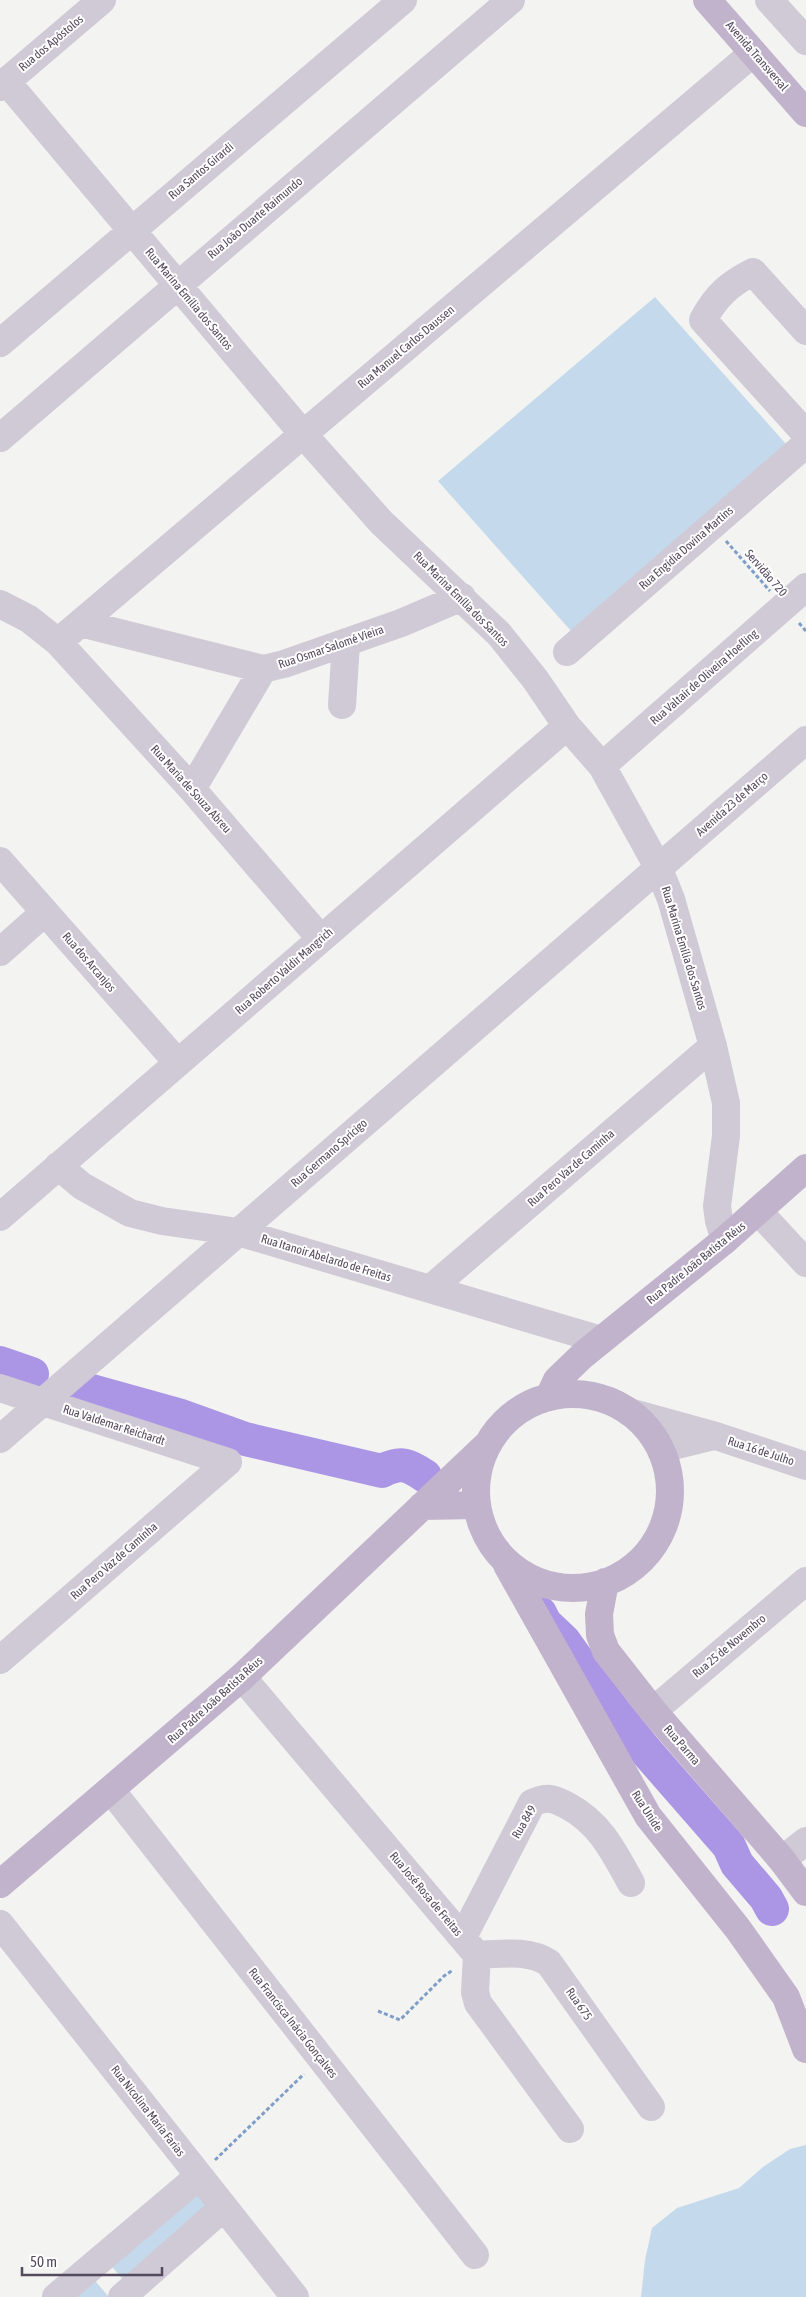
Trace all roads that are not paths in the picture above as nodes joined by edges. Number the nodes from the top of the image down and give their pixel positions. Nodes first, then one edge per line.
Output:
1 (102, 0) edge
2 (403, 0) edge
3 (511, 0) edge
4 (707, 0) edge
5 (769, 0) edge
6 (800, 24) edge
7 (753, 53) junction
8 (3, 84) edge
9 (806, 113) edge
10 (131, 231) junction
11 (177, 284) junction
12 (806, 331) edge
13 (0, 343) edge
14 (303, 434) junction
15 (806, 434) edge
16 (0, 438) edge
17 (806, 444) edge
18 (806, 588) edge
19 (462, 597) junction
20 (0, 604) edge
21 (80, 623) junction
22 (58, 642) junction
23 (346, 643) junction
24 (567, 652) dead end
25 (263, 669) junction
26 (342, 705) dead end
27 (568, 726) junction
28 (806, 740) edge
29 (602, 766) junction
30 (192, 788) junction
31 (0, 861) edge
32 (658, 867) junction
33 (45, 912) junction
34 (321, 939) junction
35 (0, 952) edge
36 (713, 1046) junction
37 (178, 1063) junction
38 (58, 1166) junction
39 (806, 1168) edge
40 (758, 1211) junction
41 (0, 1217) edge
42 (238, 1232) junction
43 (725, 1240) junction
44 (806, 1263) edge
45 (430, 1289) junction
46 (592, 1347) junction
47 (0, 1388) edge
48 (588, 1395) junction
49 (549, 1397) junction
50 (42, 1402) junction
51 (629, 1412) junction
52 (716, 1436) junction
53 (0, 1438) edge
54 (488, 1444) junction
55 (660, 1449) junction
56 (228, 1462) joint
57 (806, 1466) edge
58 (477, 1505) junction
59 (422, 1506) junction
60 (505, 1562) junction
61 (806, 1580) edge
62 (605, 1582) junction
63 (0, 1660) edge
64 (242, 1678) junction
65 (653, 1711) junction
66 (111, 1790) junction
67 (806, 1841) edge
68 (782, 1860) junction
69 (631, 1883) dead end
70 (0, 1884) edge
71 (806, 1892) edge
72 (0, 1924) edge
73 (470, 1946) junction
74 (796, 2000) edge
75 (806, 2049) edge
76 (651, 2107) dead end
77 (570, 2129) dead end
78 (199, 2176) junction
79 (224, 2207) junction
80 (475, 2255) dead end
81 (94, 2265) junction
82 (56, 2297) edge
83 (122, 2297) edge
84 (295, 2297) edge

1 - 8 street, Rua dos Apóstolos
2 - 10 street, Rua Santos Girardi
3 - 11 street, Rua João Duarte Raimundo
4 - 7 main road, Avenida Transversal
5 - 6 street
7 - 9 main road, Avenida Transversal
7 - 14 street, Rua Manuel Carlos Daussen
8 - 10 street, Rua Marina Emília dos Santos
10 - 11 street, Rua Marina Emília dos Santos
10 - 13 street, Rua Santos Girardi
11 - 14 street, Rua Marina Emília dos Santos
11 - 16 street, Rua João Duarte Raimundo
12 - 15 street
14 - 19 street, Rua Marina Emília dos Santos
14 - 21 street, Rua Manuel Carlos Daussen
17 - 24 street, Rua Engídia Dovina Martins
18 - 29 street, Rua Valtair de Oliveira Hoefling
19 - 23 street, Rua Osmar Salomé Vieira
19 - 27 street, Rua Marina Emília dos Santos
20 - 22 street
21 - 22 street, Rua Manuel Carlos Daussen
21 - 25 street, Rua Osmar Salomé Vieira
22 - 30 street, Rua Maria de Souza Abreu
23 - 25 street, Rua Osmar Salomé Vieira
23 - 26 street
25 - 30 street
27 - 29 street, Rua Marina Emília dos Santos
27 - 34 street, Rua Roberto Valdir Mangrich
28 - 32 street, Avenida 23 de Março
29 - 32 street, Rua Marina Emília dos Santos
30 - 34 street, Rua Maria de Souza Abreu
31 - 33 street, Rua dos Arcanjos
32 - 36 street, Rua Marina Emília dos Santos
32 - 42 street, Rua Germano Spricigo
33 - 35 street
33 - 37 street, Rua dos Arcanjos
34 - 37 street, Rua Roberto Valdir Mangrich
36 - 43 street, Rua Marina Emília dos Santos
36 - 45 street, Rua Pero Vaz de Caminha
37 - 38 street, Rua Roberto Valdir Mangrich
38 - 41 street, Rua Roberto Valdir Mangrich
38 - 42 street, Rua Itanoir Abelardo de Freitas
39 - 40 main road, Rua Padre João Batista Réus
40 - 43 main road, Rua Padre João Batista Réus
40 - 44 street
42 - 45 street, Rua Itanoir Abelardo de Freitas
42 - 50 street, Rua Germano Spricigo
43 - 46 main road, Rua Padre João Batista Réus
45 - 46 street, Rua Itanoir Abelardo de Freitas
46 - 48 main road
46 - 49 main road, Rua Padre João Batista Réus
47 - 50 street, Rua Valdemar Reichardt
48 - 49 main road
48 - 51 main road
49 - 54 main road
50 - 53 street, Rua Germano Spricigo
50 - 56 street, Rua Valdemar Reichardt
51 - 52 street, Rua 16 de Julho
51 - 55 main road
52 - 55 street, Rua 16 de Julho
52 - 57 street, Rua 16 de Julho
54 - 58 main road, Rua Unide
54 - 59 main road, Rua Padre João Batista Réus
55 - 62 main road
56 - 63 street, Rua Pero Vaz de Caminha
58 - 59 main road
58 - 60 main road, Rua Unide
59 - 64 main road, Rua Padre João Batista Réus
60 - 62 main road
60 - 74 main road, Rua Unide
61 - 65 street, Rua 25 de Novembro
62 - 65 main road, Rua Parma
64 - 66 main road, Rua Padre João Batista Réus
64 - 73 street, Rua José Rosa de Freitas
65 - 68 main road, Rua Parma
66 - 70 main road, Rua Padre João Batista Réus
66 - 80 street, Rua Francisca Inácia Gonçalves
67 - 68 street
68 - 71 main road, Rua Parma
69 - 73 street, Rua 849
72 - 78 street, Rua Nicolina Maria Farias
73 - 76 street, Rua 675
73 - 77 street
74 - 75 main road, Rua Unide
78 - 79 street, Rua Nicolina Maria Farias
78 - 81 street
79 - 83 street
79 - 84 street, Rua Nicolina Maria Farias
81 - 82 street
81 - 83 street

